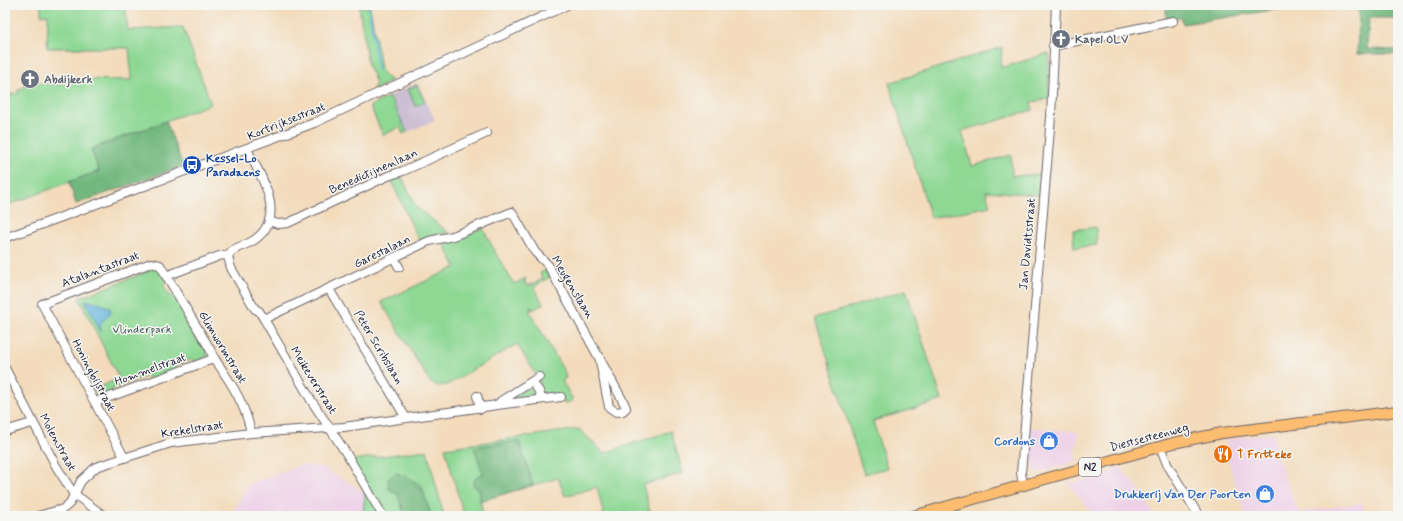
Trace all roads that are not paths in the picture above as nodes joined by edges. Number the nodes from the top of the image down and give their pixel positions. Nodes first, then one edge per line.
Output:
1 (567, 5) edge
2 (1056, 5) edge
3 (1173, 21) dead end
4 (1053, 46) junction
5 (487, 133) dead end
6 (247, 149) junction
7 (512, 212) joint
8 (269, 221) junction
9 (5, 238) edge
10 (228, 256) junction
11 (394, 258) junction
12 (399, 267) dead end
13 (166, 276) junction
14 (330, 289) junction
15 (42, 304) joint
16 (264, 318) junction
17 (599, 356) junction
18 (213, 359) junction
19 (5, 368) edge
20 (539, 377) dead end
21 (532, 382) junction
22 (618, 392) junction
23 (606, 395) junction
24 (477, 396) dead end
25 (562, 397) dead end
26 (541, 399) junction
27 (96, 402) junction
28 (497, 405) junction
29 (481, 408) junction
30 (1398, 411) edge
31 (406, 418) junction
32 (32, 422) junction
33 (330, 428) junction
34 (5, 431) edge
35 (251, 433) junction
36 (1160, 446) junction
37 (124, 457) junction
38 (1023, 485) junction
39 (73, 493) junction
40 (38, 516) edge
41 (104, 516) edge
42 (382, 516) edge
43 (913, 516) edge
44 (1199, 516) edge

1 - 6 street, Kortrijksestraat
2 - 4 street, Jan Davidtsstraat
3 - 4 street
4 - 38 street, Jan Davidtsstraat
5 - 8 street, Benedictijnenlaan
6 - 8 street
6 - 9 street, Kortrijksestraat
7 - 11 street, Garestalaan
7 - 17 street, Meugenslaan
8 - 10 street
10 - 13 street
10 - 16 street, Meikeverstraat
11 - 12 street
11 - 14 street, Garestalaan
13 - 15 street, Atalantastraat
13 - 18 street, Glimwormstraat
14 - 16 street, Garestalaan
14 - 31 street, Peter Scribslaan
15 - 27 street, Honingbijstraat
16 - 33 street, Meikeverstraat
17 - 22 street, Meugenslaan
17 - 23 street, Meugenslaan
18 - 27 street, Hommelstraat
18 - 35 street, Glimwormstraat
19 - 32 street, Molenstraat
20 - 21 street
21 - 26 street
21 - 28 street
22 - 23 street
22 - 23 street, Meugenslaan
24 - 29 street
25 - 26 street, Krekelstraat
26 - 28 street, Krekelstraat
27 - 37 street, Honingbijstraat
28 - 29 street, Krekelstraat
29 - 31 street, Krekelstraat
30 - 36 main road, Diestsesteenweg / N2
31 - 33 street, Krekelstraat
32 - 34 street
32 - 39 street, Molenstraat
33 - 35 street, Krekelstraat
33 - 42 street, Meikeverstraat
35 - 37 street, Krekelstraat
36 - 38 main road, Diestsesteenweg / N2
36 - 44 street
37 - 39 street, Krekelstraat
38 - 43 main road, Diestsesteenweg / N2
39 - 40 street, Krekelstraat
39 - 41 street, Molenstraat

